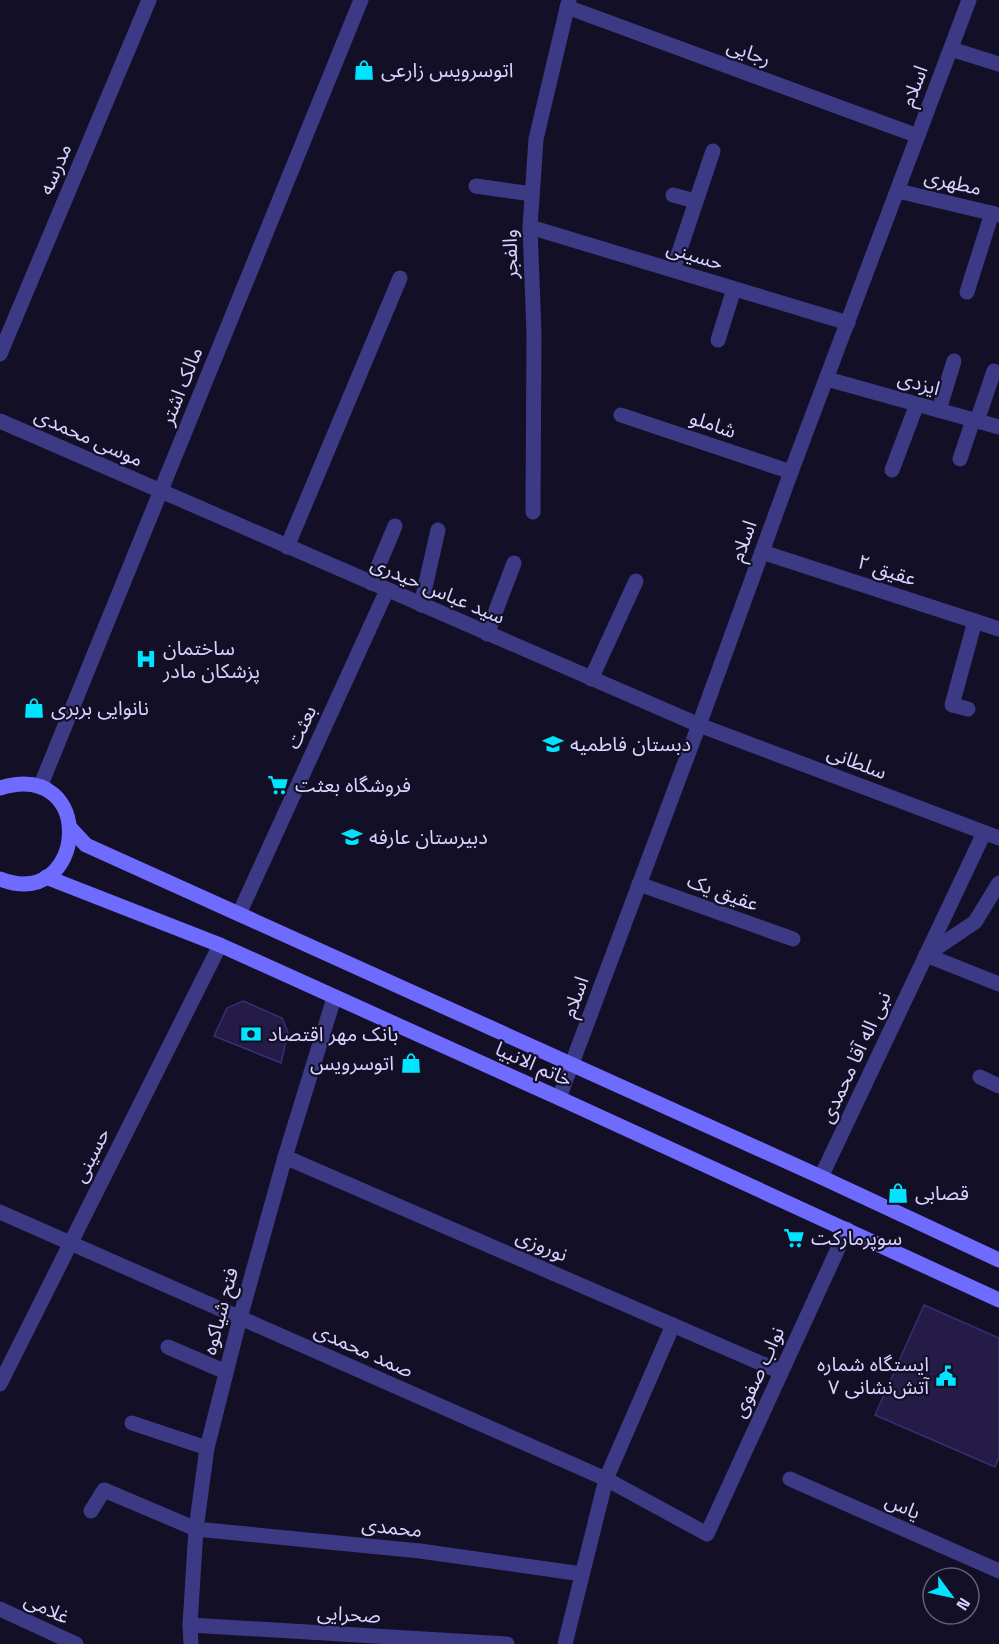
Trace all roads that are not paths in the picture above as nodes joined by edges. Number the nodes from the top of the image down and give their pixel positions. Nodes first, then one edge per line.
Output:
1 (149, 0) edge
2 (361, 0) edge
3 (969, 0) edge
4 (568, 4) edge
5 (951, 49) junction
6 (999, 64) edge
7 (918, 136) junction
8 (712, 151) dead end
9 (476, 186) dead end
10 (898, 191) junction
11 (532, 194) junction
12 (673, 195) dead end
13 (696, 201) junction
14 (997, 213) edge
15 (530, 227) junction
16 (673, 270) junction
17 (400, 278) dead end
18 (734, 289) junction
19 (967, 292) dead end
20 (848, 323) junction
21 (718, 340) dead end
22 (0, 354) edge
23 (954, 361) dead end
24 (994, 371) dead end
25 (827, 379) junction
26 (917, 404) junction
27 (939, 410) junction
28 (621, 415) dead end
29 (975, 420) junction
30 (0, 421) edge
31 (999, 427) edge
32 (960, 459) dead end
33 (892, 470) dead end
34 (791, 472) junction
35 (160, 492) junction
36 (533, 512) dead end
37 (394, 526) dead end
38 (438, 530) dead end
39 (287, 547) junction
40 (762, 552) junction
41 (514, 563) dead end
42 (636, 581) dead end
43 (371, 583) junction
44 (387, 590) junction
45 (421, 605) junction
46 (975, 621) junction
47 (999, 629) edge
48 (487, 634) junction
49 (591, 679) junction
50 (968, 709) dead end
51 (699, 725) junction
52 (40, 787) junction
53 (0, 788) edge
54 (70, 829) junction
55 (984, 833) junction
56 (999, 838) edge
57 (46, 877) junction
58 (0, 879) edge
59 (999, 883) edge
60 (639, 884) junction
61 (239, 914) junction
62 (793, 939) dead end
63 (220, 945) junction
64 (926, 955) junction
65 (999, 984) edge
66 (334, 998) junction
67 (572, 1065) junction
68 (980, 1077) dead end
69 (999, 1086) edge
70 (559, 1098) junction
71 (285, 1157) junction
72 (821, 1177) junction
73 (0, 1212) edge
74 (847, 1229) junction
75 (70, 1244) junction
76 (999, 1260) edge
77 (999, 1300) edge
78 (240, 1318) junction
79 (673, 1325) junction
80 (168, 1347) dead end
81 (226, 1372) junction
82 (781, 1372) junction
83 (0, 1384) edge
84 (132, 1423) dead end
85 (207, 1448) junction
86 (606, 1479) junction
87 (790, 1479) dead end
88 (92, 1512) dead end
89 (196, 1528) junction
90 (707, 1534) joint
91 (999, 1571) edge
92 (582, 1574) junction
93 (0, 1609) edge
94 (190, 1625) junction
95 (76, 1644) edge
96 (191, 1644) edge
97 (507, 1644) edge
98 (565, 1644) edge

1 - 22 street, مدرسه
2 - 35 street, مالک اشتر
3 - 5 street, اسلام
4 - 7 street, رجایی
4 - 11 street, والفجر
5 - 6 street
5 - 7 street, اسلام
7 - 10 street, اسلام
8 - 13 street
9 - 11 street
10 - 14 street, مطهری
10 - 20 street, اسلام
11 - 15 street, والفجر
12 - 13 street
13 - 16 street
14 - 19 street
15 - 16 street, حسینی
15 - 36 street, والفجر
16 - 18 street, حسینی
17 - 39 street
18 - 20 street, حسینی
18 - 21 street
20 - 25 street, اسلام
23 - 27 street
24 - 29 street
25 - 26 street, ایزدی
25 - 34 street, اسلام
26 - 27 street, ایزدی
26 - 33 street
27 - 29 street, ایزدی
28 - 34 street, شاملو
29 - 31 street, ایزدی
29 - 32 street
30 - 35 street, موسی محمدی
34 - 40 street, اسلام
35 - 39 street, سید عباس حیدری
35 - 52 street, مالک اشتر
37 - 43 street
38 - 45 street
39 - 43 street, سید عباس حیدری
40 - 46 street, عقیق ۲
40 - 51 street, اسلام
41 - 48 street
42 - 49 street
43 - 44 street, سید عباس حیدری
44 - 45 street, سید عباس حیدری
44 - 61 street, بعثت
45 - 48 street, سید عباس حیدری
46 - 47 street, عقیق ۲
46 - 50 street
48 - 49 street, سید عباس حیدری
49 - 51 street, سید عباس حیدری
51 - 55 street, سلطانی
51 - 60 street, اسلام
52 - 53 main road
52 - 54 main road
54 - 57 main road
54 - 61 main road, خاتم الانبیا
55 - 56 street, سلطانی
55 - 64 street, نبی اله آقا محمدی
57 - 58 main road
57 - 63 main road, خاتم الانبیا
59 - 64 street
60 - 62 street, عقیق یک
60 - 67 street, اسلام
61 - 67 main road, خاتم الانبیا
63 - 66 main road, خاتم الانبیا
63 - 75 street, حسینی
64 - 65 street
64 - 72 street, نبی اله آقا محمدی
66 - 70 main road, خاتم الانبیا
66 - 71 street, فتح شیاکوه
67 - 70 street, اسلام
67 - 72 main road, خاتم الانبیا
68 - 69 street
70 - 74 main road, خاتم الانبیا
71 - 78 street, فتح شیاکوه
71 - 79 street, نوروزی
72 - 76 main road, خاتم الانبیا
73 - 75 street, صمد محمدی
74 - 77 main road, خاتم الانبیا
74 - 82 street, نواب صفوی
75 - 78 street, صمد محمدی
75 - 83 street, حسینی
78 - 81 street, فتح شیاکوه
78 - 86 street, صمد محمدی
79 - 82 street, نوروزی
79 - 86 street
80 - 81 street
81 - 85 street, فتح شیاکوه
82 - 90 street, نواب صفوی
84 - 85 street
85 - 89 street, فتح شیاکوه
86 - 90 street, صمد محمدی
86 - 92 street
87 - 91 street, یاس
88 - 89 street, محمدی
89 - 92 street, محمدی
89 - 94 street, فتح شیاکوه
92 - 98 street
93 - 95 street, غلامی
94 - 96 street, فتح شیاکوه
94 - 97 street, صحرایی

